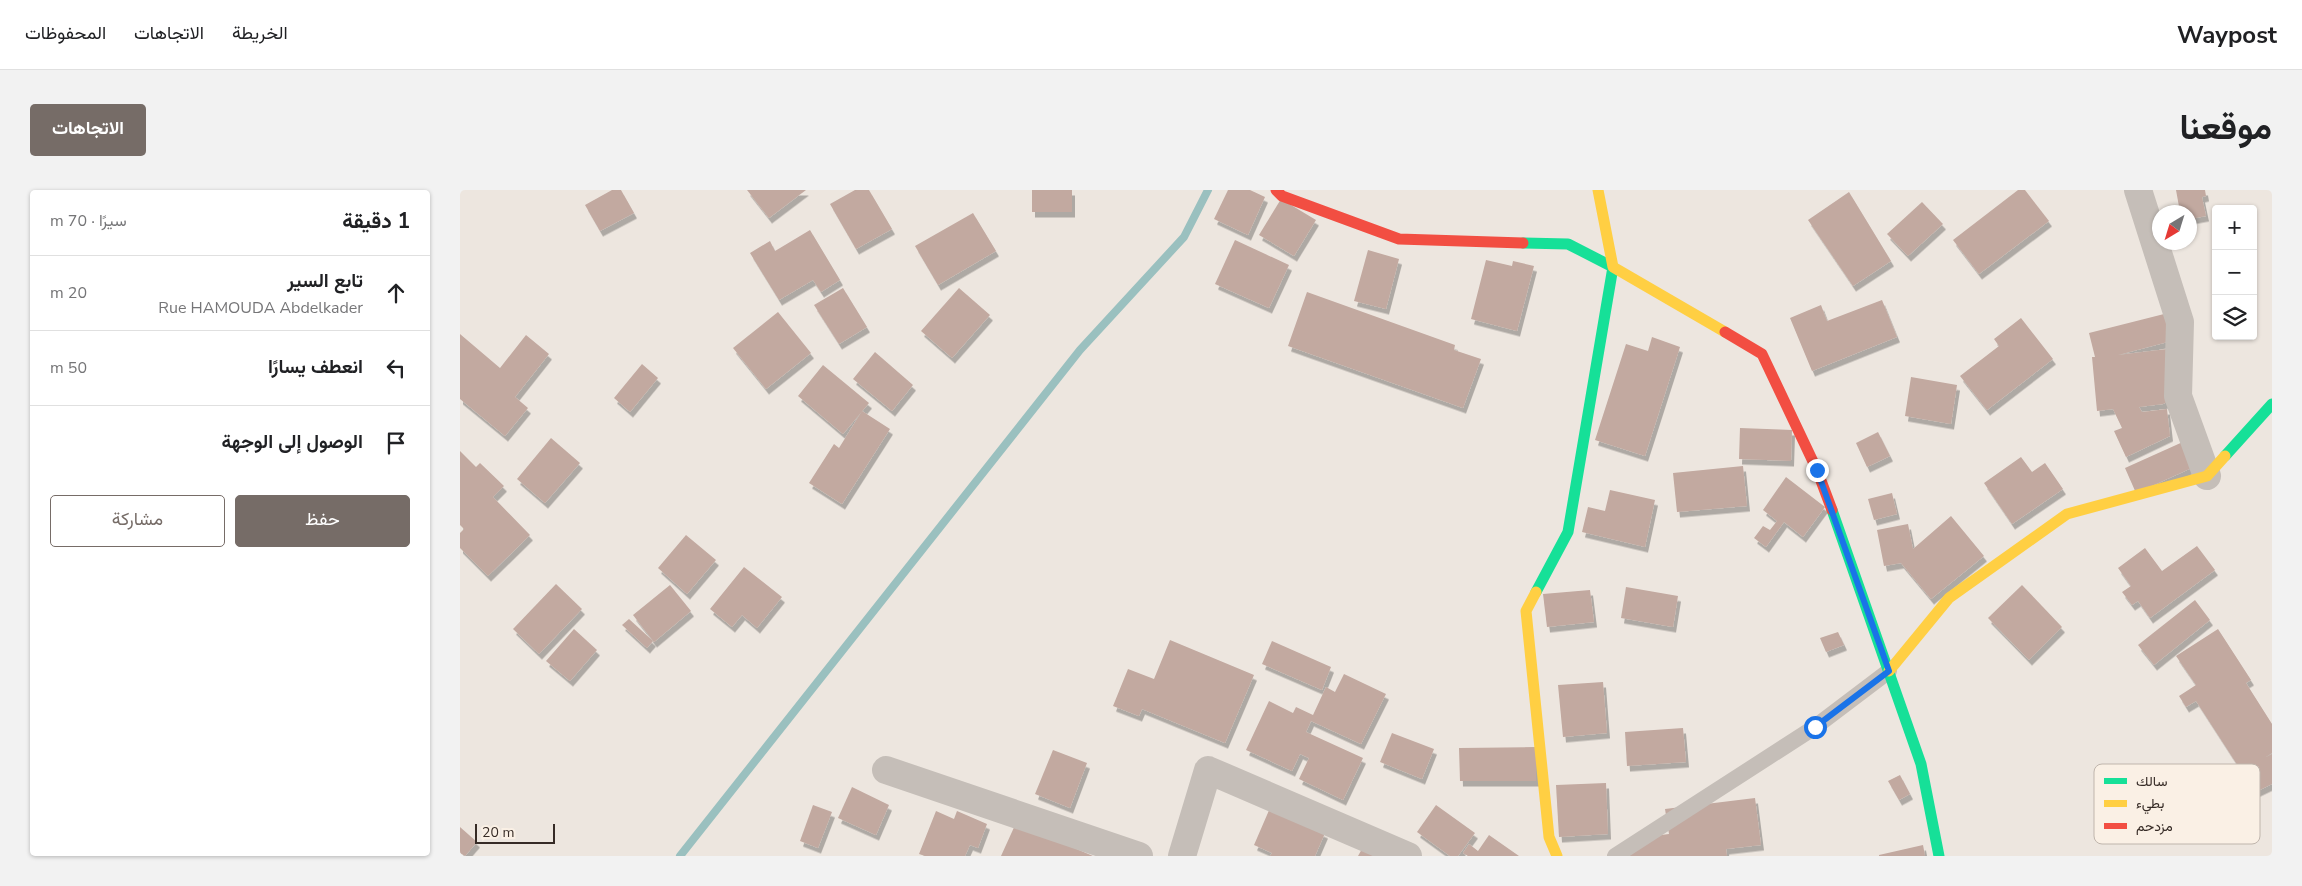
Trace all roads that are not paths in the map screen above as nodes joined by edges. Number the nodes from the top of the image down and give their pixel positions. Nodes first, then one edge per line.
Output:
1 (1276, 190) edge
2 (1598, 190) edge
3 (2138, 190) edge
4 (1613, 267) junction
5 (2272, 404) edge
6 (2207, 476) junction
7 (1889, 671) junction
8 (886, 770) dead end
9 (1139, 856) edge
10 (1182, 856) edge
11 (1408, 856) edge
12 (1557, 856) edge
13 (1615, 856) edge
14 (1939, 856) edge

1 - 4 street
2 - 4 street
3 - 6 street
4 - 7 street
4 - 12 street
5 - 6 street
6 - 7 street
7 - 13 lane
7 - 14 street
8 - 9 street
10 - 11 street

